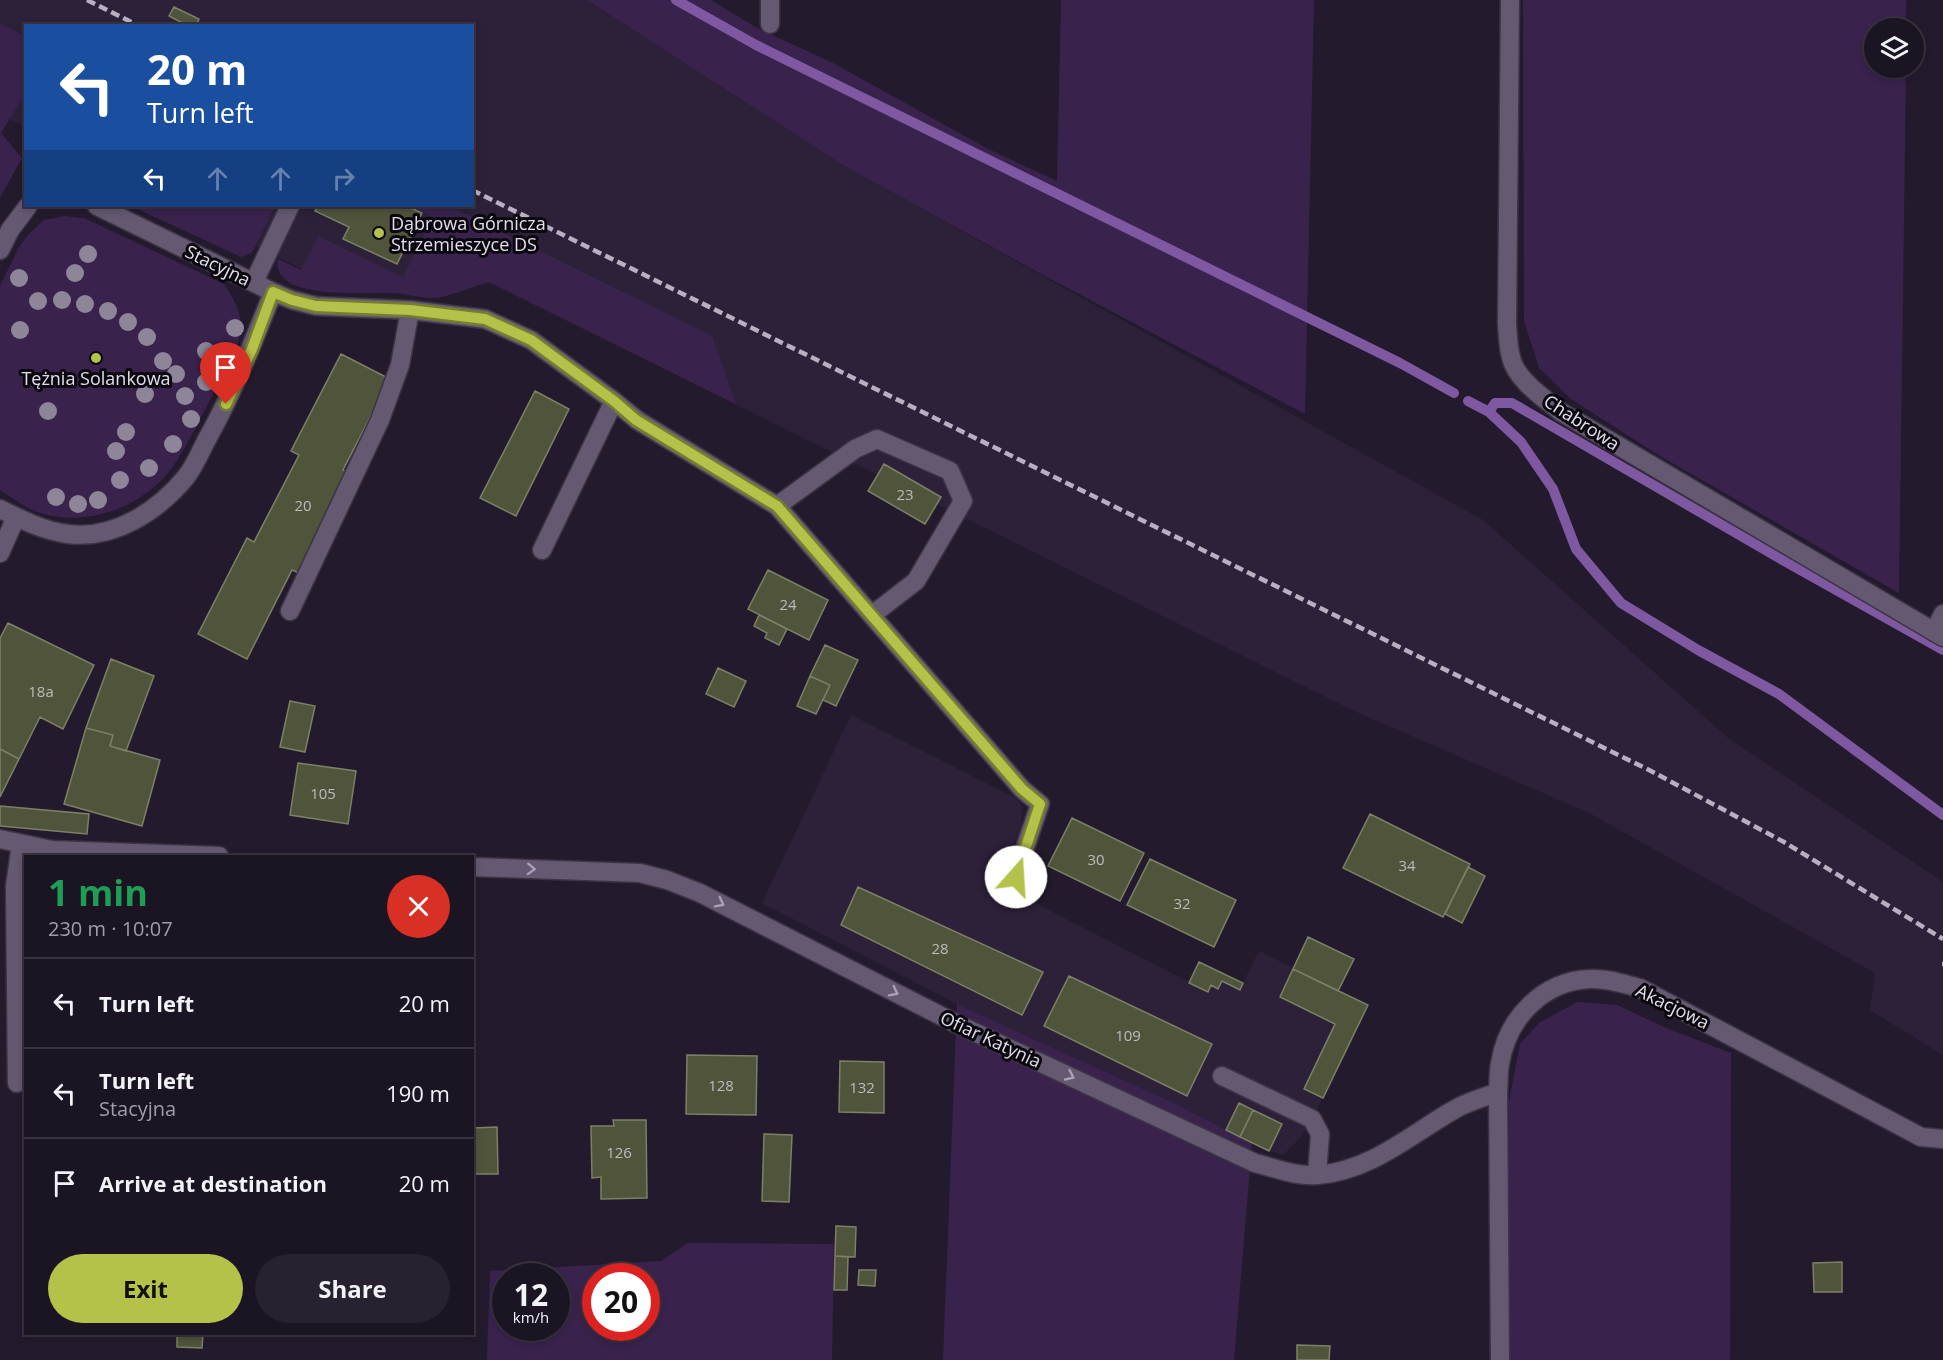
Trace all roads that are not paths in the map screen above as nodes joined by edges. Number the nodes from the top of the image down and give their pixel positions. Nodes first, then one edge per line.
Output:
1 (770, 0) edge
2 (1510, 0) edge
3 (770, 24) dead end
4 (27, 207) edge
5 (99, 207) edge
6 (290, 207) edge
7 (0, 250) edge
8 (254, 282) junction
9 (273, 292) junction
10 (410, 310) junction
11 (614, 401) junction
12 (777, 506) junction
13 (8, 513) edge
14 (542, 550) dead end
15 (0, 553) edge
16 (290, 611) dead end
17 (1943, 614) edge
18 (872, 615) junction
19 (1938, 635) edge
20 (0, 839) edge
21 (21, 844) junction
22 (191, 855) edge
23 (474, 867) edge
24 (1016, 877) dead end
25 (1222, 1076) dead end
26 (17, 1083) dead end
27 (1498, 1092) junction
28 (1943, 1139) edge
29 (1317, 1175) junction
30 (1500, 1360) edge

1 - 3 street
2 - 19 street, Chabrowa
4 - 7 street
5 - 8 street, Stacyjna
6 - 8 street
8 - 9 street, Stacyjna
9 - 10 street
9 - 13 street, Stacyjna
10 - 11 street
10 - 16 street
11 - 12 street
11 - 14 street
12 - 18 street
12 - 18 street
13 - 15 street, Stacyjna
17 - 19 street
18 - 24 street
20 - 21 street
21 - 22 street
21 - 26 street
23 -> 29 street, Ofiar Katynia
25 - 29 street
27 - 28 street, Akacjowa
27 - 29 street, Ofiar Katynia
27 - 30 street, Akacjowa

